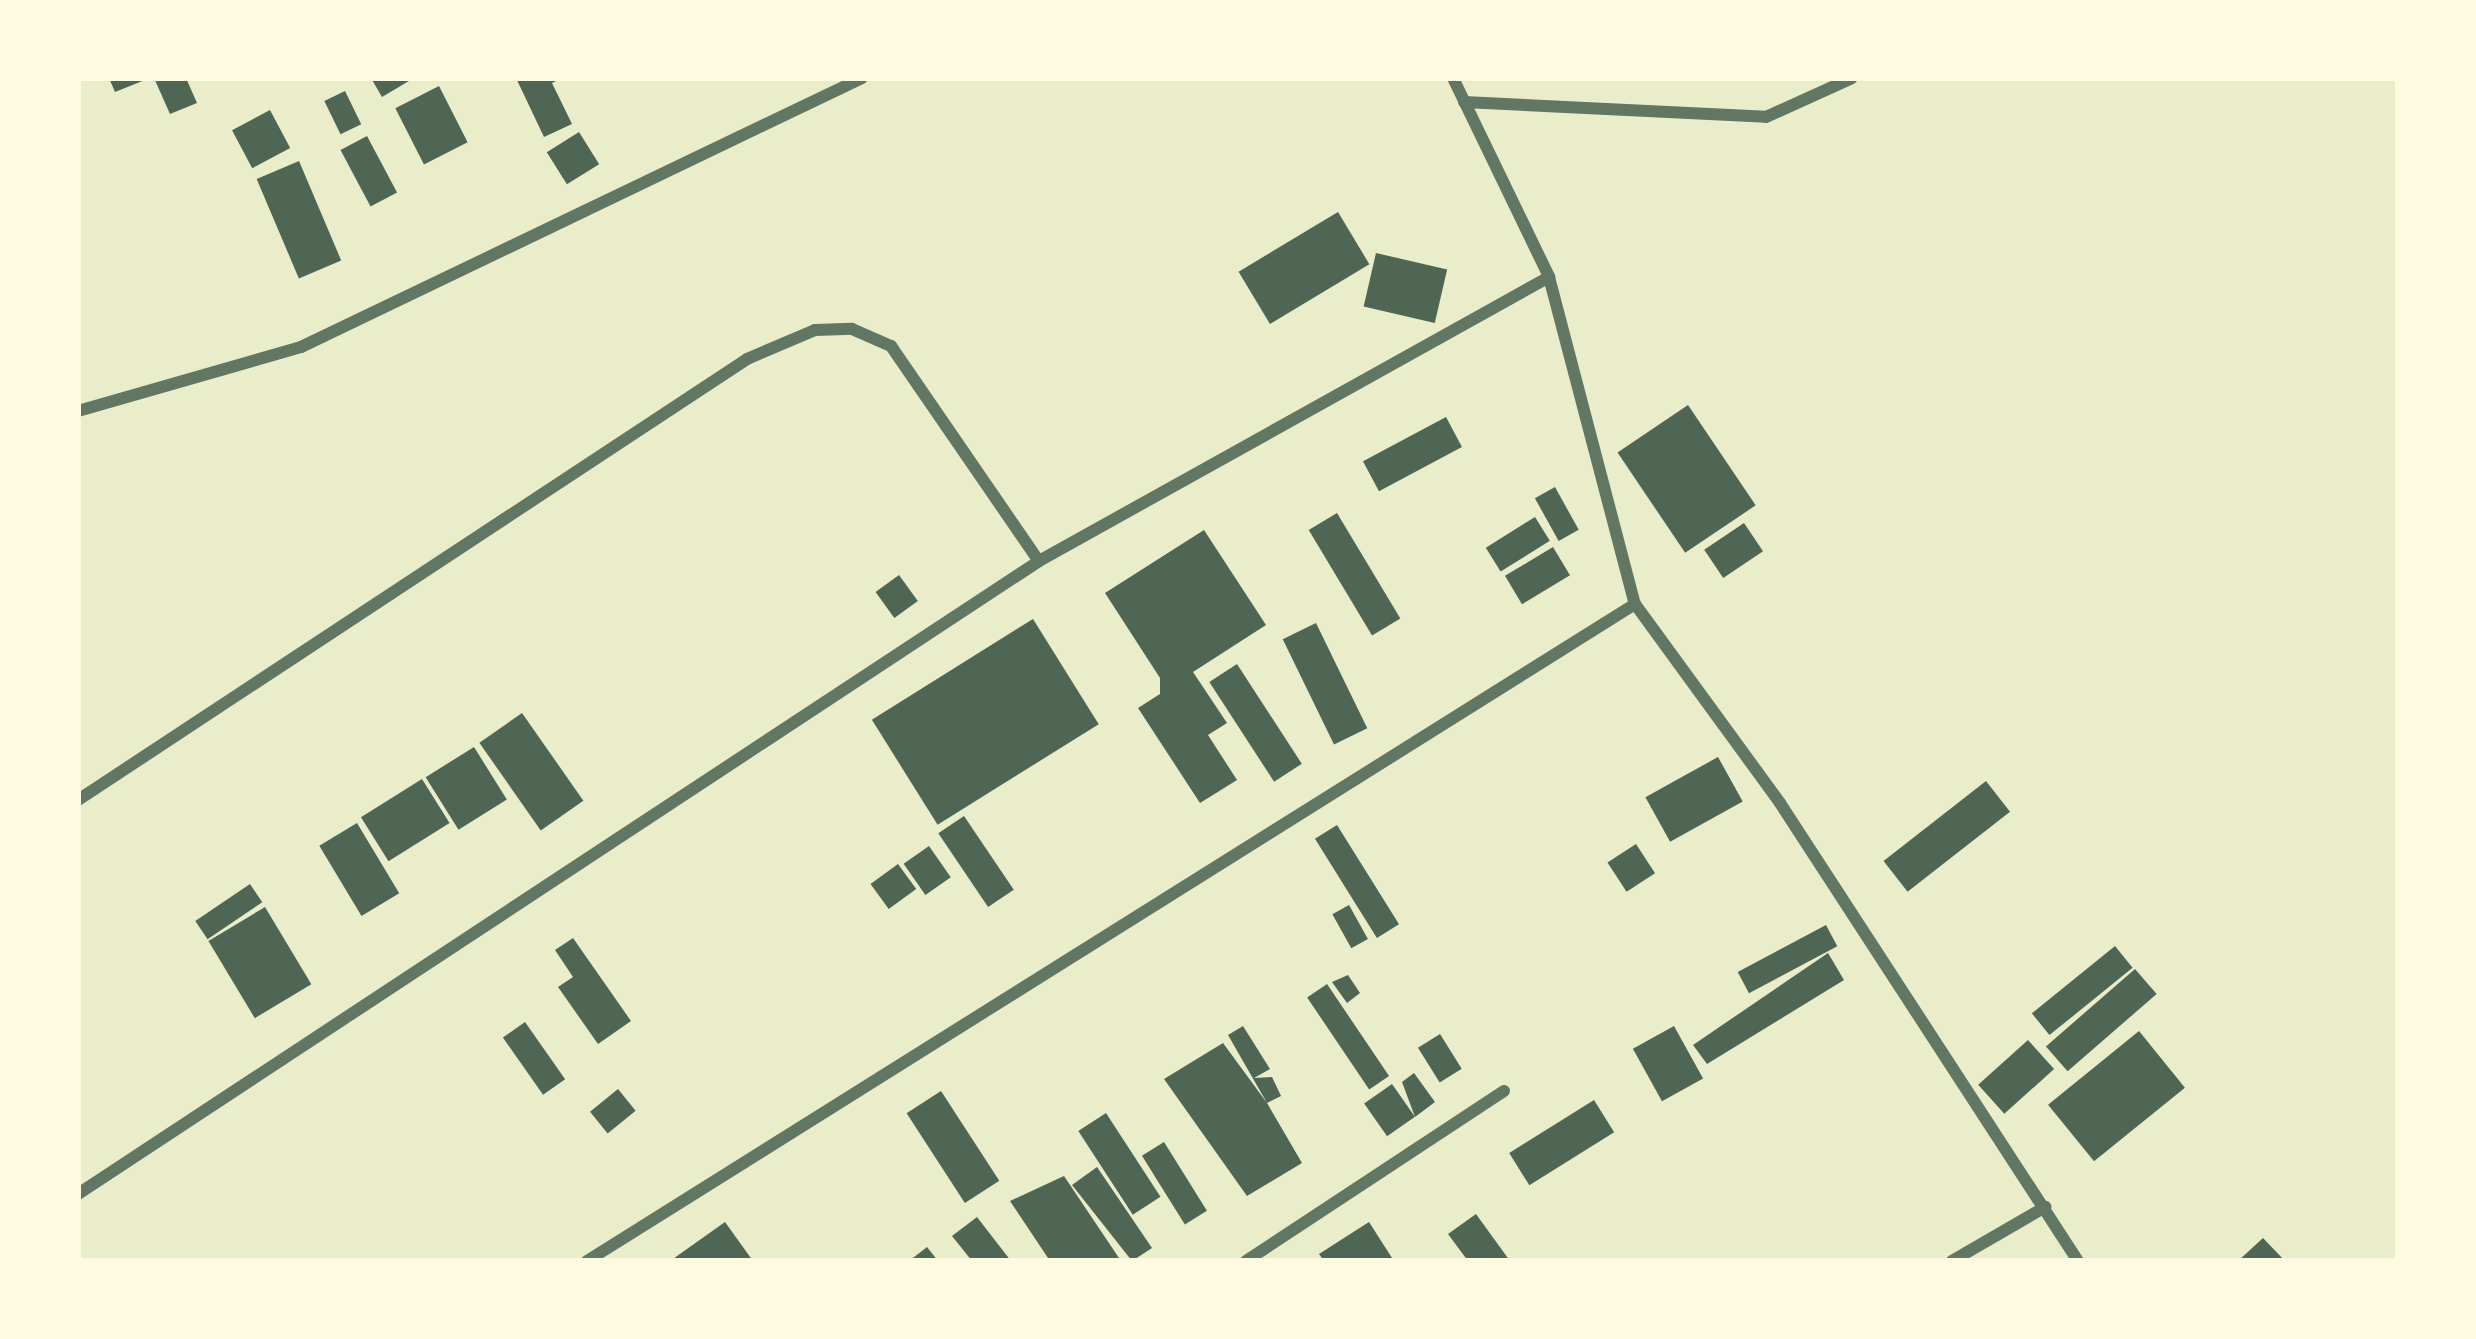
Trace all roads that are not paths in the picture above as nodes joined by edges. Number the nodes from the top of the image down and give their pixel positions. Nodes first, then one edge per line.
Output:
1 (862, 78) edge
2 (1453, 78) edge
3 (1852, 78) edge
4 (1464, 102) junction
5 (1549, 277) junction
6 (78, 411) edge
7 (1039, 562) junction
8 (1635, 604) junction
9 (78, 800) edge
10 (1504, 1091) dead end
11 (78, 1195) edge
12 (2045, 1207) junction
13 (587, 1261) edge
14 (1246, 1261) edge
15 (1952, 1261) edge
16 (2078, 1261) edge

1 - 6 street
2 - 4 street
3 - 4 street
4 - 5 street
5 - 7 street
5 - 8 street
7 - 9 street
7 - 11 street
8 - 12 street
8 - 13 street
10 - 14 street
12 - 15 street
12 - 16 street

